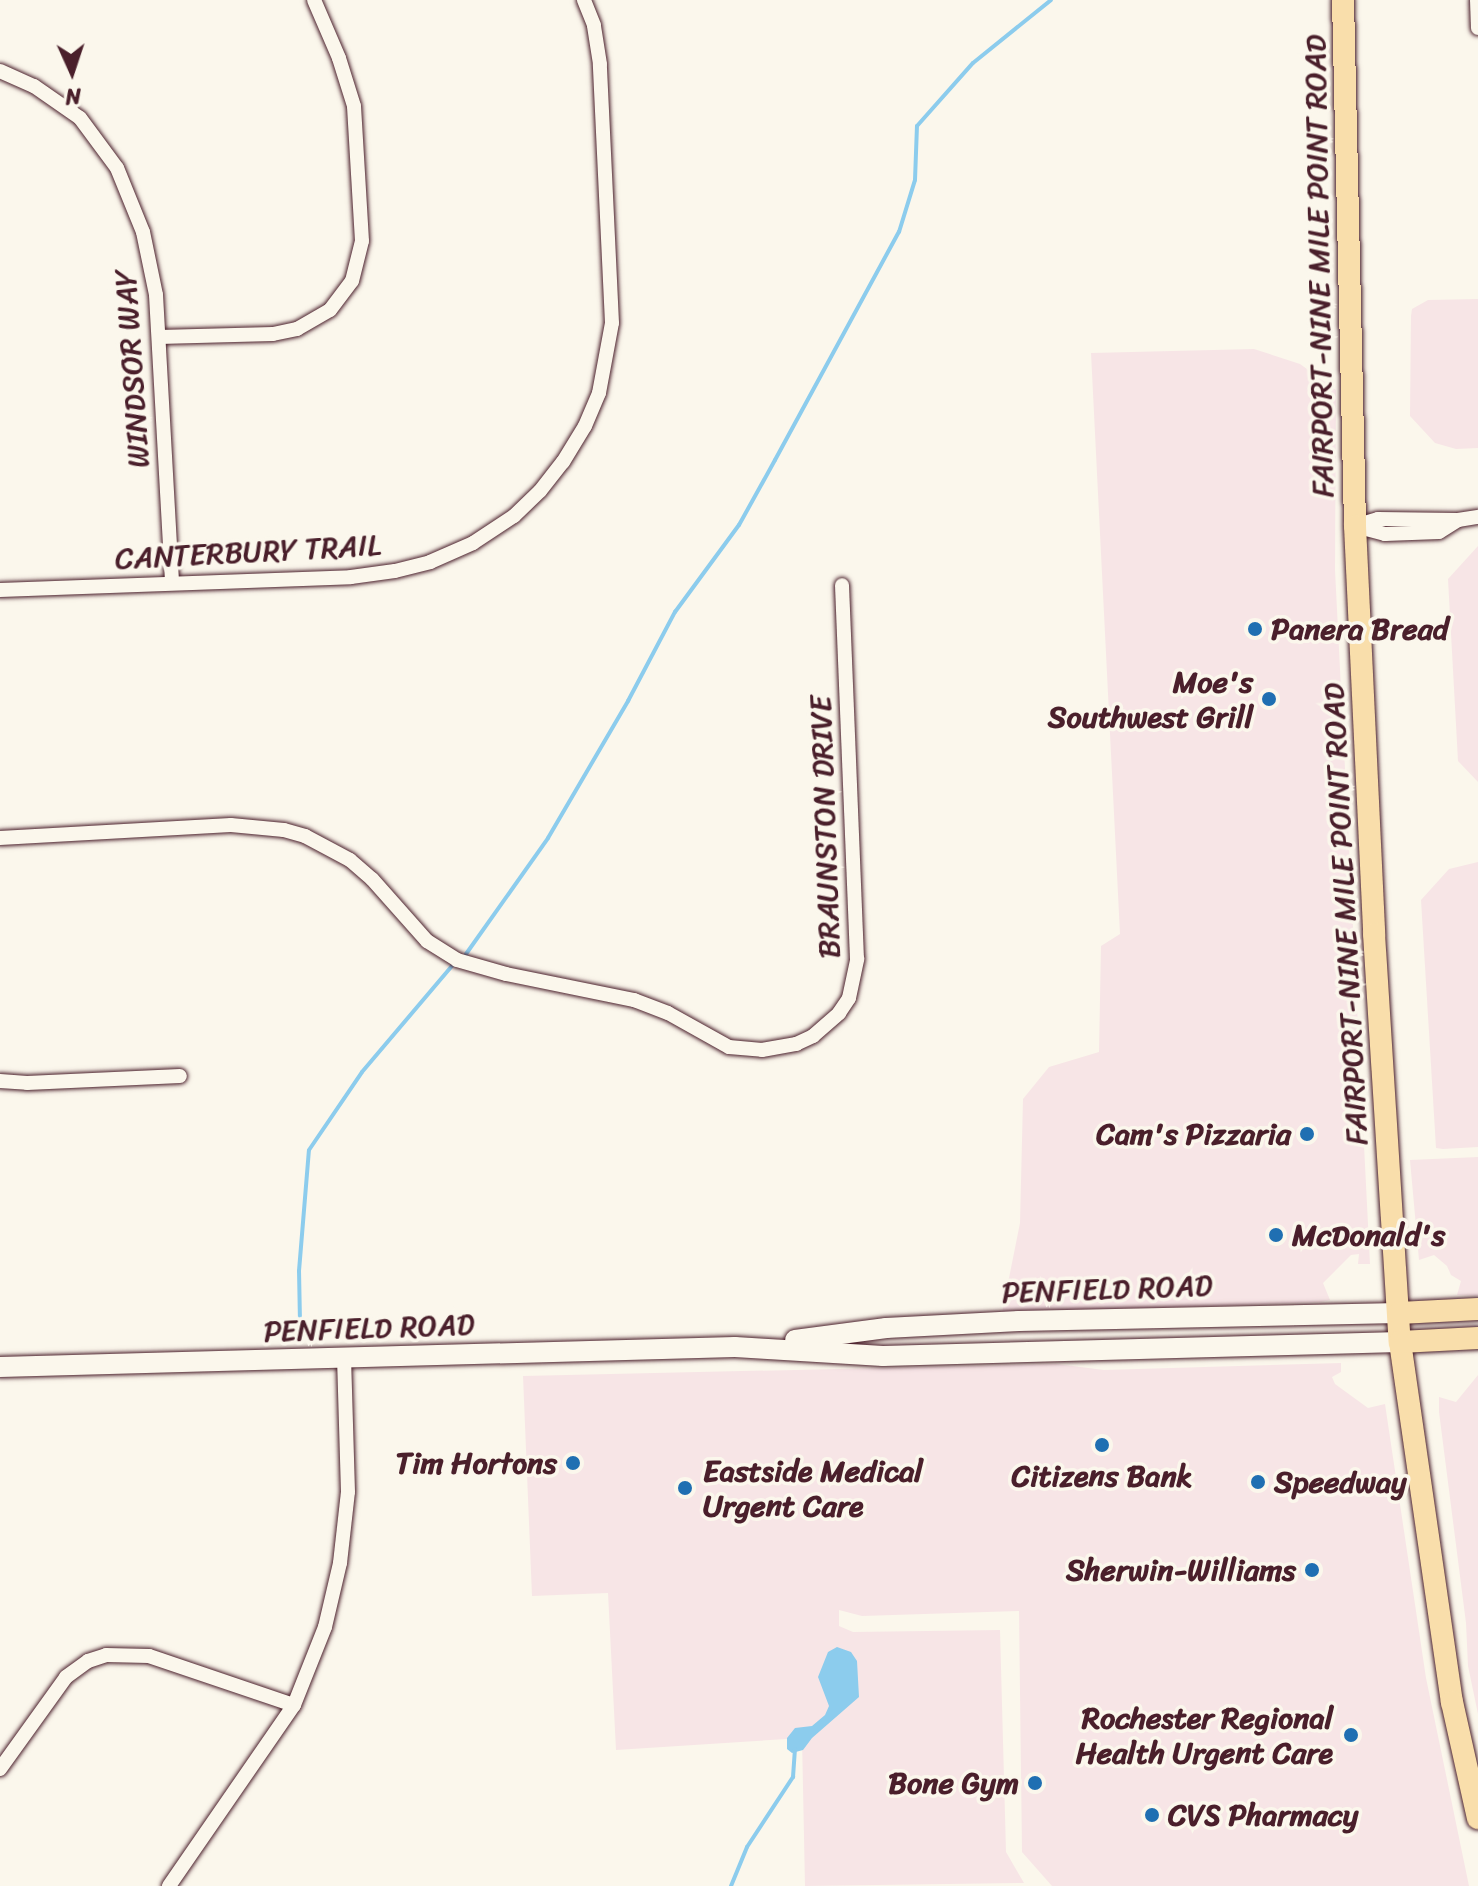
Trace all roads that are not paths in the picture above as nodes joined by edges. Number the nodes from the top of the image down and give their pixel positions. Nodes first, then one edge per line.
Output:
1 (314, 0) edge
2 (584, 0) edge
3 (1343, 0) edge
4 (1477, 0) edge
5 (1478, 28) edge
6 (0, 71) edge
7 (159, 337) junction
8 (1478, 517) edge
9 (1355, 526) junction
10 (172, 583) junction
11 (842, 585) dead end
12 (0, 590) edge
13 (0, 838) edge
14 (180, 1076) dead end
15 (0, 1081) edge
16 (1478, 1309) edge
17 (1399, 1313) junction
18 (1478, 1338) edge
19 (1400, 1342) junction
20 (739, 1347) junction
21 (344, 1359) junction
22 (0, 1367) edge
23 (294, 1705) junction
24 (0, 1769) edge
25 (1478, 1818) edge
26 (169, 1886) edge

1 - 7 street
2 - 10 street, CANTERBURY TRAIL
3 - 9 main road, FAIRPORT-NINE MILE POINT ROAD
4 - 5 street
6 - 7 street, WINDSOR WAY
7 - 10 street, WINDSOR WAY
8 - 9 street
9 - 17 main road, FAIRPORT-NINE MILE POINT ROAD
10 - 12 street, CANTERBURY TRAIL
11 - 13 street, BRAUNSTON DRIVE
14 - 15 street
16 - 17 main road, PENFIELD ROAD
17 - 19 main road, FAIRPORT-NINE MILE POINT ROAD
17 - 20 main road, PENFIELD ROAD
18 - 19 main road, PENFIELD ROAD
19 - 20 main road, PENFIELD ROAD
19 - 25 main road, FAIRPORT-NINE MILE POINT ROAD
20 - 21 main road, PENFIELD ROAD
21 - 22 main road, PENFIELD ROAD
21 - 23 street
23 - 24 street
23 - 26 street

